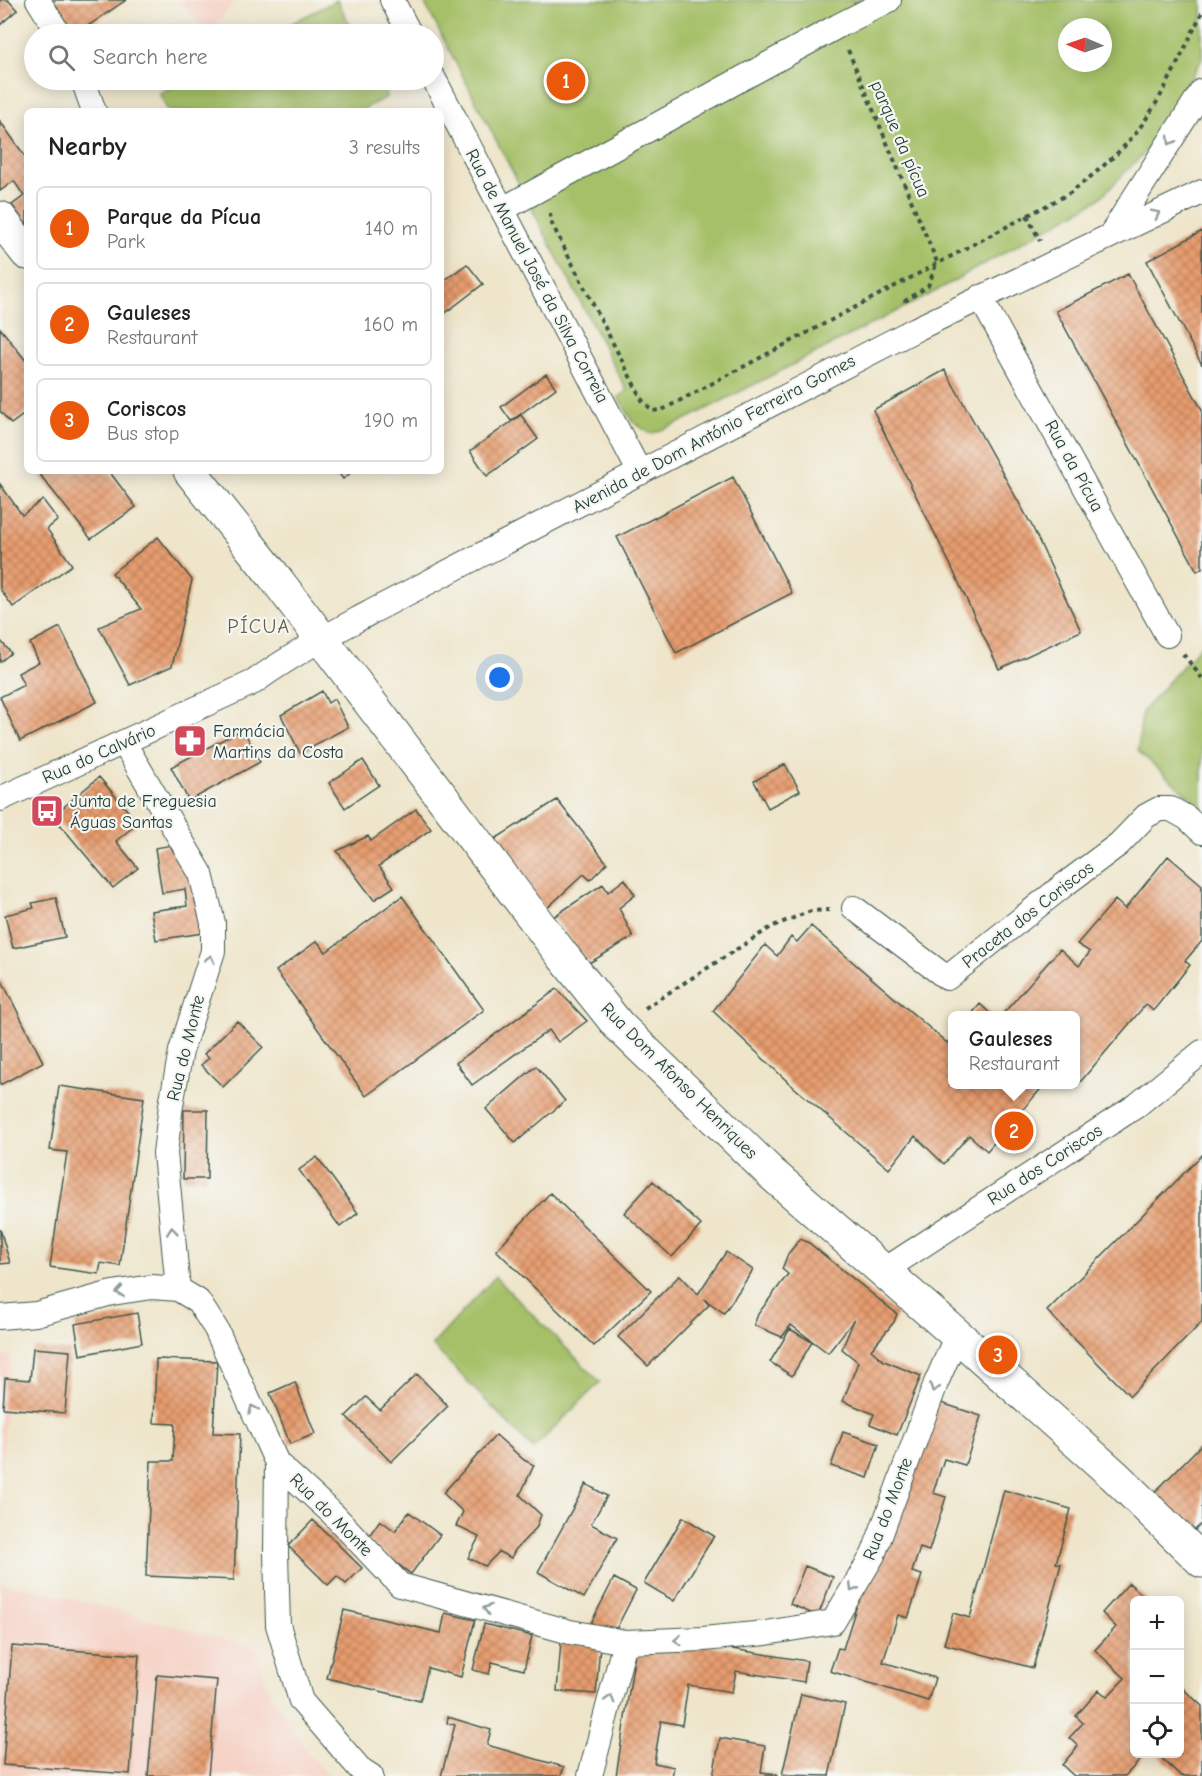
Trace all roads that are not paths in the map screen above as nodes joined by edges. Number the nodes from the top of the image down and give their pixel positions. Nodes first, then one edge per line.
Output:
1 (39, 0) edge
2 (392, 0) edge
3 (889, 0) edge
4 (53, 24) edge
5 (405, 24) edge
6 (87, 90) edge
7 (440, 90) edge
8 (1202, 91) edge
9 (93, 108) edge
10 (1202, 192) edge
11 (503, 209) junction
12 (0, 218) edge
13 (1110, 236) junction
14 (24, 249) edge
15 (980, 297) junction
16 (640, 473) junction
17 (192, 474) edge
18 (1167, 635) dead end
19 (322, 639) junction
20 (124, 743) junction
21 (0, 799) edge
22 (1202, 831) edge
23 (854, 908) road end
24 (1202, 1052) edge
25 (883, 1271) junction
26 (178, 1289) junction
27 (0, 1317) edge
28 (957, 1335) junction
29 (278, 1462) junction
30 (1202, 1561) edge
31 (625, 1642) junction
32 (592, 1766) edge
33 (370, 1776) edge

1 - 4 street
2 - 5 street
3 - 11 street
6 - 9 street
7 - 11 street, Rua de Manuel José da Silva Correia
8 -> 13 street
13 -> 10 street, Avenida de Dom António Ferreira Gomes
11 - 16 street, Rua de Manuel José da Silva Correia
12 - 14 main road
13 - 15 street, Avenida de Dom António Ferreira Gomes
15 - 16 street, Avenida de Dom António Ferreira Gomes
15 - 18 street, Rua da Pícua
16 - 19 street, Avenida de Dom António Ferreira Gomes
17 - 19 main road, Rua Dom Afonso Henriques
19 - 20 street, Rua do Calvário
19 - 25 main road, Rua Dom Afonso Henriques
20 - 21 street, Rua do Calvário
26 -> 20 street, Rua do Monte
22 - 23 street, Praceta dos Coriscos
24 - 25 street, Rua dos Coriscos
25 - 28 main road, Rua Dom Afonso Henriques
26 -> 27 street
29 -> 26 street, Rua do Monte
28 - 30 main road, Rua Dom Afonso Henriques
28 -> 31 street, Rua do Monte
31 -> 29 street, Rua do Monte
29 - 33 street
32 -> 31 street

